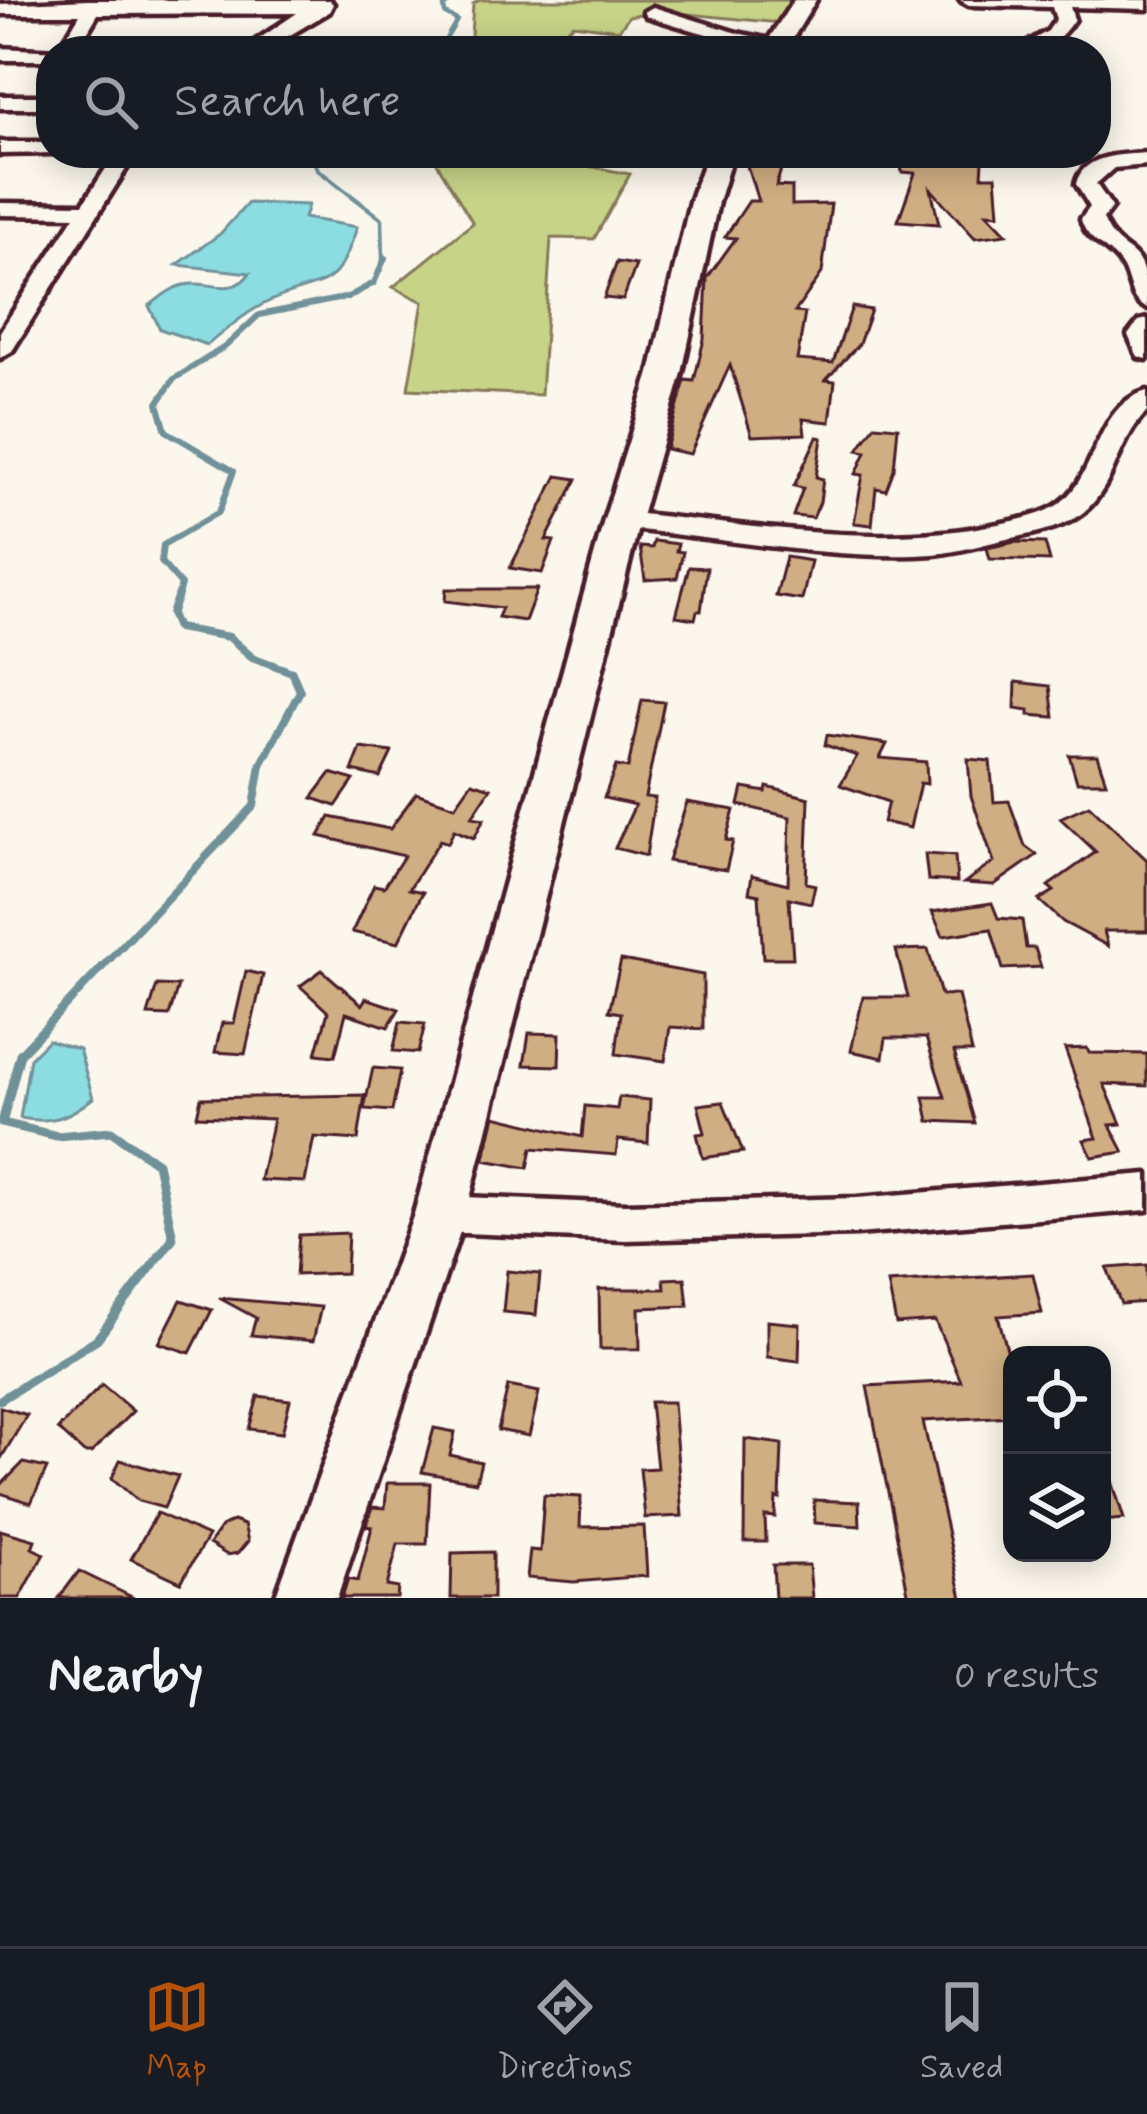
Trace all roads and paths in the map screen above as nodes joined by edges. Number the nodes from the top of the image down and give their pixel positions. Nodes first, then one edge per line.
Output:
1 (805, 0) edge
2 (969, 0) edge
3 (198, 4) edge
4 (324, 4) edge
5 (1147, 4) edge
6 (94, 5) edge
7 (1060, 5) junction
8 (0, 9) edge
9 (653, 12) dead end
10 (76, 36) edge
11 (274, 36) edge
12 (728, 36) edge
13 (782, 36) edge
14 (1052, 36) edge
15 (0, 54) edge
16 (36, 54) edge
17 (0, 102) edge
18 (36, 102) edge
19 (0, 148) edge
20 (36, 148) edge
21 (1147, 159) edge
22 (1111, 162) edge
23 (116, 168) edge
24 (709, 168) edge
25 (1100, 168) edge
26 (0, 209) edge
27 (88, 210) junction
28 (1147, 301) edge
29 (1147, 326) edge
30 (0, 352) edge
31 (1147, 352) edge
32 (1147, 399) edge
33 (622, 520) junction
34 (1147, 1192) edge
35 (440, 1214) junction
36 (307, 1598) edge

1 - 13 main road
2 - 7 street
3 - 4 street
3 - 6 street
4 - 11 street
5 - 7 street
6 - 8 street
6 - 10 street
7 - 14 street
9 - 12 street
15 - 16 street
17 - 18 street
19 - 20 street
21 - 22 street
23 - 27 street
24 - 33 main road
25 - 28 street
26 - 27 street
27 - 30 street
29 - 31 street
32 - 33 street
33 - 35 main road
34 - 35 street
35 - 36 main road

